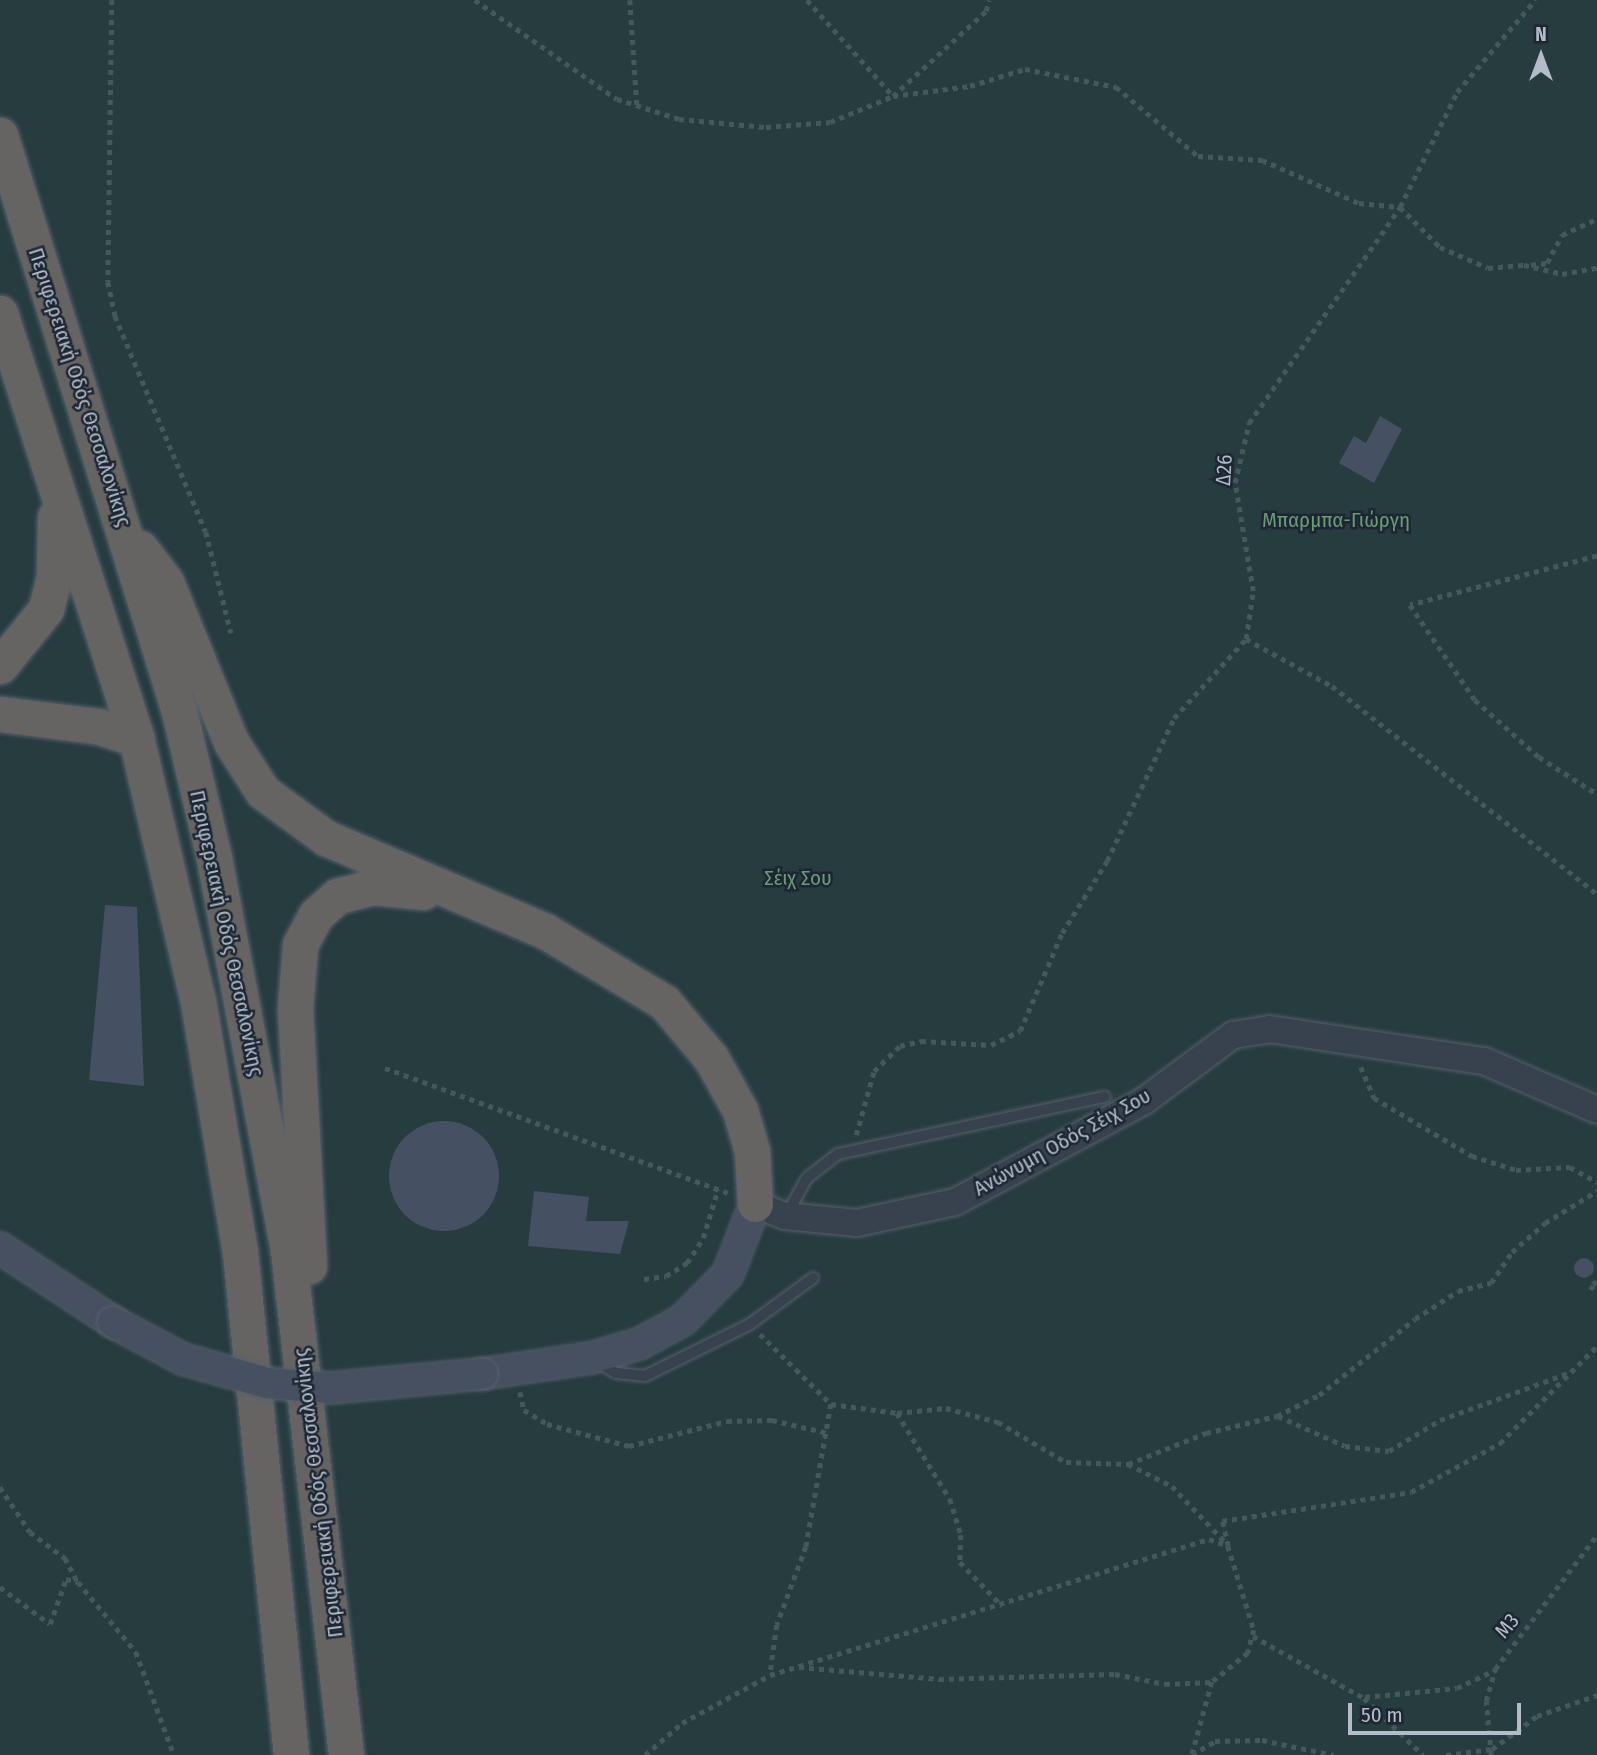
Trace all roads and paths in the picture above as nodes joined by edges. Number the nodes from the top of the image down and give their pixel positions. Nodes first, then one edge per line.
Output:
1 (112, 0) edge
2 (475, 0) edge
3 (630, 0) edge
4 (807, 0) edge
5 (989, 0) edge
6 (1535, 0) edge
7 (893, 96) junction
8 (637, 106) junction
9 (0, 135) edge
10 (1400, 206) junction
11 (1597, 219) edge
12 (1524, 265) junction
13 (1597, 268) edge
14 (0, 313) edge
15 (13, 355) junction
16 (124, 527) junction
17 (1597, 556) edge
18 (230, 633) dead end
19 (1246, 639) junction
20 (0, 666) edge
21 (0, 714) edge
22 (137, 739) junction
23 (1597, 794) edge
24 (1597, 894) edge
25 (477, 903) junction
26 (1349, 1041) junction
27 (385, 1068) dead end
28 (1105, 1097) dead end
29 (1597, 1110) edge
30 (857, 1126) dead end
31 (1597, 1182) edge
32 (718, 1189) junction
33 (1597, 1191) edge
34 (770, 1210) junction
35 (0, 1248) edge
36 (813, 1278) dead end
37 (644, 1279) dead end
38 (1597, 1282) edge
39 (1597, 1291) edge
40 (750, 1324) junction
41 (1597, 1346) edge
42 (591, 1358) junction
43 (514, 1370) junction
44 (305, 1371) junction
45 (1573, 1371) junction
46 (831, 1404) junction
47 (897, 1413) junction
48 (1277, 1416) junction
49 (828, 1433) junction
50 (1128, 1464) junction
51 (0, 1488) edge
52 (1597, 1535) edge
53 (1228, 1546) junction
54 (78, 1582) junction
55 (0, 1587) edge
56 (1002, 1606) junction
57 (1253, 1636) junction
58 (795, 1666) junction
59 (1495, 1669) junction
60 (771, 1675) junction
61 (1212, 1682) junction
62 (1597, 1695) edge
63 (1364, 1698) junction
64 (1491, 1752) edge
65 (174, 1755) edge
66 (291, 1755) edge
67 (346, 1755) edge
68 (645, 1755) edge
69 (1192, 1755) edge
70 (1333, 1755) edge
71 (1423, 1755) edge
72 (1446, 1755) edge

1 - 18 path
2 - 8 path
3 - 8 path
4 - 7 path
5 - 7 path
6 - 10 path, Δ26
7 - 8 path
7 - 10 path
9 - 16 highway, Περιφερειακή Οδός Θεσσαλονίκης
10 - 12 path
10 - 19 path, Δ26
11 - 12 path
12 - 13 path
14 - 15 highway, Περιφερειακή Οδός Θεσσαλονίκης
15 - 20 highway
15 - 22 highway, Περιφερειακή Οδός Θεσσαλονίκης
16 - 25 highway
16 - 44 highway, Περιφερειακή Οδός Θεσσαλονίκης
17 - 23 path
19 - 24 path
19 - 30 path
21 - 22 highway
22 - 66 highway, Περιφερειακή Οδός Θεσσαλονίκης
25 - 34 highway
25 - 44 highway
26 - 29 street, Ανώνυμη Οδός Σέιχ Σου
26 - 31 path
26 - 34 street, Ανώνυμη Οδός Σέιχ Σου
27 - 32 path
28 - 34 lane
32 - 34 path
32 - 37 path
33 - 48 path
34 - 42 main road
35 - 43 main road, bridge
36 - 40 lane
38 - 39 path
40 - 42 lane
40 - 46 path
41 - 45 path
42 - 43 main road
43 - 49 path
44 - 67 highway, Περιφερειακή Οδός Θεσσαλονίκης
45 - 48 path
45 - 53 path
46 - 47 path
46 - 49 path
47 - 50 path
47 - 56 path
48 - 50 path
49 - 60 path
50 - 53 path
51 - 54 path
52 - 59 path, M3
53 - 56 path
53 - 57 path
54 - 55 path
54 - 65 path
56 - 58 path
57 - 61 path
57 - 63 path
58 - 60 path
58 - 61 path
59 - 63 path
59 - 64 path, M3
60 - 68 path
61 - 69 path
62 - 64 path
63 - 71 path
64 - 72 path
69 - 70 path

